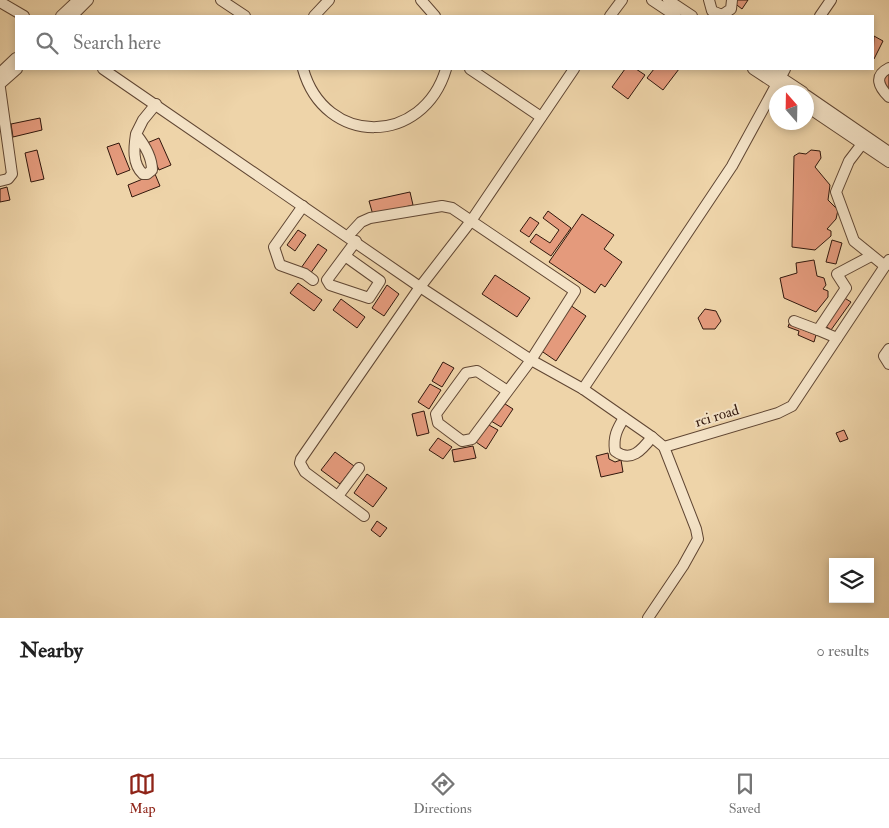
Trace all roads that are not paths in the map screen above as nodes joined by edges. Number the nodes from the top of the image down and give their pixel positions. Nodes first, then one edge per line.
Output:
1 (78, 0) edge
2 (88, 0) edge
3 (221, 0) edge
4 (329, 0) edge
5 (421, 0) edge
6 (622, 0) edge
7 (652, 0) edge
8 (668, 0) edge
9 (709, 0) edge
10 (831, 0) edge
11 (0, 2) edge
12 (732, 8) edge
13 (712, 14) edge
14 (22, 15) edge
15 (62, 15) edge
16 (73, 15) edge
17 (244, 15) edge
18 (315, 15) edge
19 (434, 15) edge
20 (611, 15) edge
21 (674, 15) edge
22 (690, 15) edge
23 (821, 15) edge
24 (15, 59) edge
25 (889, 68) edge
26 (15, 70) edge
27 (105, 70) edge
28 (303, 70) edge
29 (446, 70) edge
30 (471, 70) edge
31 (573, 70) edge
32 (757, 70) edge
33 (0, 73) edge
34 (780, 76) edge
35 (0, 84) edge
36 (793, 85) edge
37 (0, 88) edge
38 (889, 97) edge
39 (814, 100) edge
40 (156, 104) junction
41 (814, 111) edge
42 (541, 117) junction
43 (136, 134) dead end
44 (4, 138) edge
45 (862, 144) junction
46 (889, 152) edge
47 (889, 162) edge
48 (0, 180) edge
49 (303, 206) junction
50 (472, 221) junction
51 (352, 239) junction
52 (345, 256) junction
53 (871, 256) junction
54 (887, 263) edge
55 (313, 280) dead end
56 (420, 286) junction
57 (794, 320) dead end
58 (818, 330) junction
59 (837, 338) junction
60 (889, 349) edge
61 (531, 360) junction
62 (889, 364) edge
63 (583, 389) junction
64 (506, 390) junction
65 (624, 418) junction
66 (652, 437) junction
67 (664, 447) junction
68 (359, 468) dead end
69 (338, 496) junction
70 (364, 516) dead end
71 (648, 618) edge

1 - 15 street
2 - 16 street
3 - 17 street
4 - 18 street
5 - 19 street
6 - 20 street
7 - 21 street
8 - 22 street
9 - 13 street
10 - 23 street
11 - 14 street
12 - 13 street
24 - 33 street
25 - 38 street
26 - 35 street
27 - 40 street
28 - 29 street
30 - 42 street
31 - 42 street
32 - 34 street
34 - 36 street
34 - 63 street
37 - 44 street
39 - 46 street
40 - 43 street
40 - 49 street
41 - 45 street
42 - 50 street
44 - 48 street
45 - 47 street
45 - 53 street
49 - 51 street
49 - 55 street
50 - 51 street
50 - 56 street
50 - 61 street
51 - 52 street
51 - 56 street
52 - 52 street
53 - 54 street
53 - 58 street
54 - 59 street, rci road
56 - 61 street
56 - 69 street
57 - 58 street
58 - 59 street
59 - 67 street, rci road
60 - 62 street
61 - 63 street
61 - 64 street
63 - 65 street
64 - 64 street
65 - 66 street
65 - 66 street
66 - 67 street
67 - 71 street
68 - 69 street
69 - 70 street

